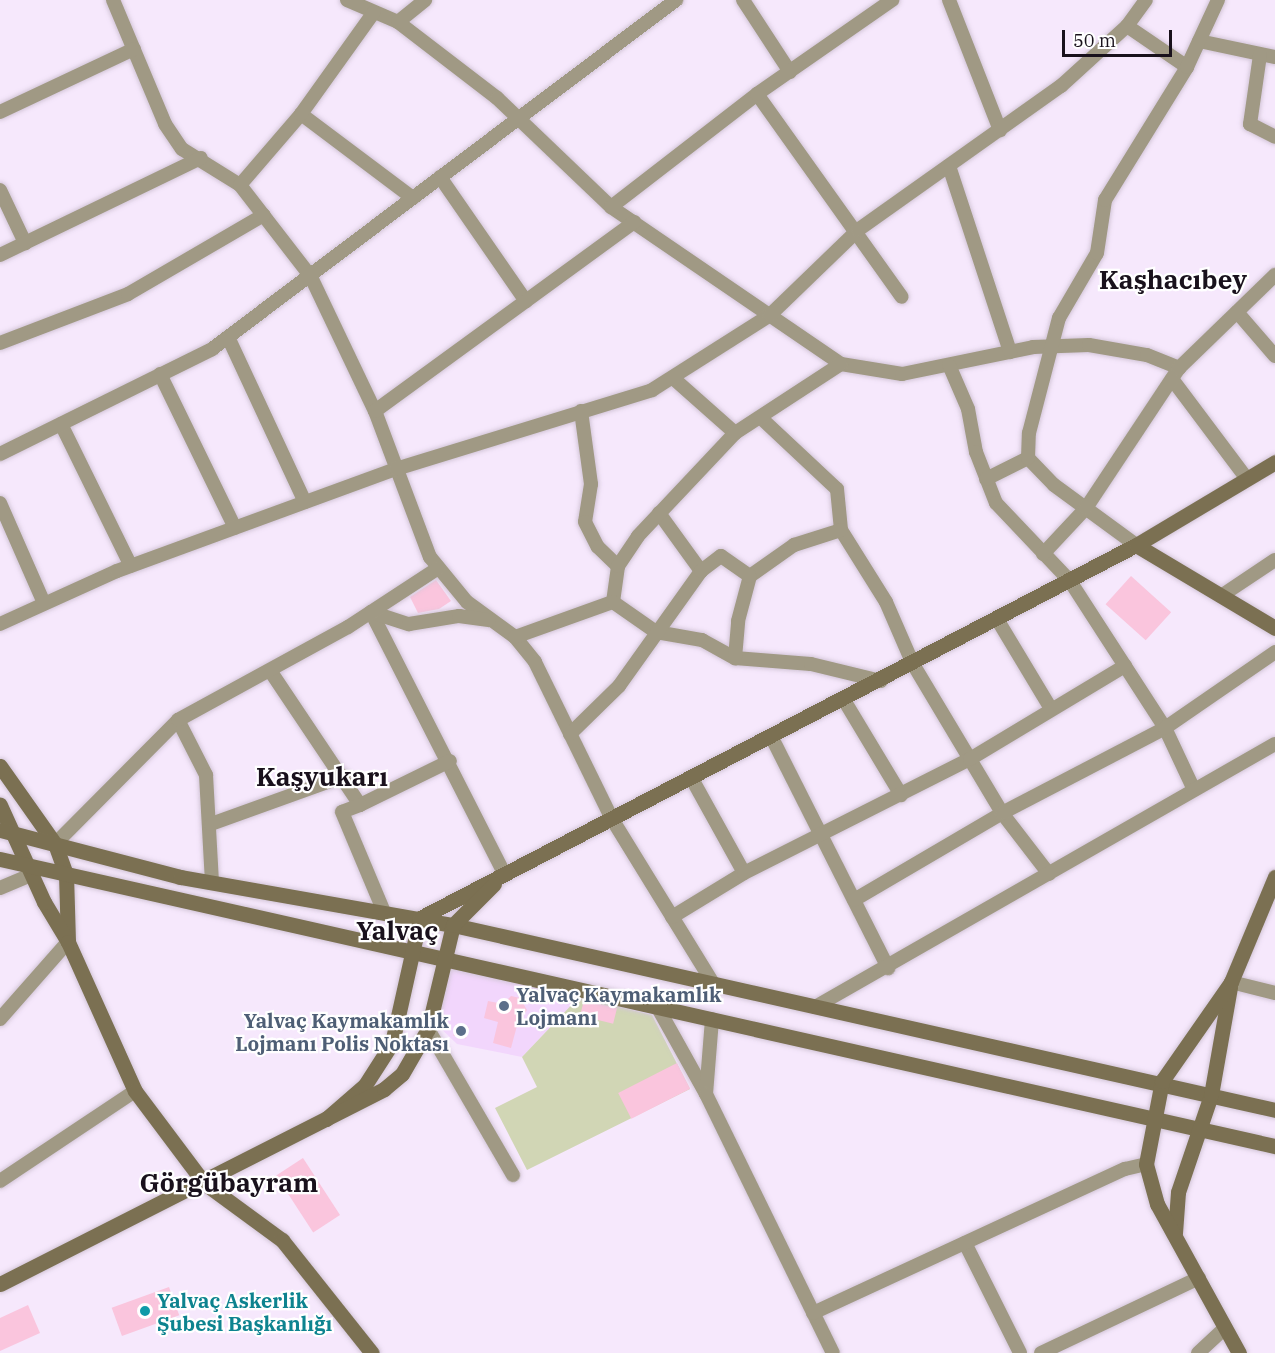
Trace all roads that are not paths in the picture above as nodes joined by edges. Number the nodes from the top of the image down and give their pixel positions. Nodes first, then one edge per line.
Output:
1 (113, 0) edge
2 (347, 0) edge
3 (425, 0) edge
4 (676, 0) edge
5 (743, 0) edge
6 (892, 0) edge
7 (949, 0) edge
8 (1146, 0) edge
9 (1218, 0) edge
10 (374, 12) junction
11 (398, 22) junction
12 (1127, 26) junction
13 (1199, 41) junction
14 (134, 49) junction
15 (1260, 55) junction
16 (1275, 57) edge
17 (1187, 67) junction
18 (790, 72) junction
19 (758, 94) junction
20 (0, 111) edge
21 (301, 114) junction
22 (516, 116) junction
23 (1000, 130) junction
24 (1275, 137) edge
25 (201, 158) junction
26 (949, 166) junction
27 (440, 177) junction
28 (240, 185) junction
29 (0, 190) edge
30 (413, 198) junction
31 (611, 207) junction
32 (264, 215) junction
33 (634, 222) junction
34 (858, 230) junction
35 (25, 243) junction
36 (0, 255) edge
37 (1275, 275) edge
38 (311, 277) junction
39 (902, 297) dead end
40 (526, 301) junction
41 (1237, 312) junction
42 (770, 315) junction
43 (228, 337) junction
44 (0, 344) edge
45 (1054, 346) junction
46 (1010, 352) junction
47 (1275, 356) edge
48 (841, 364) junction
49 (949, 365) junction
50 (1175, 373) junction
51 (160, 374) junction
52 (673, 378) junction
53 (375, 411) junction
54 (581, 411) junction
55 (761, 418) junction
56 (61, 424) junction
57 (735, 433) junction
58 (0, 454) edge
59 (1028, 458) junction
60 (1275, 462) edge
61 (396, 469) junction
62 (986, 479) junction
63 (1247, 479) junction
64 (305, 502) junction
65 (0, 503) edge
66 (1086, 508) junction
67 (659, 513) junction
68 (235, 528) junction
69 (841, 530) junction
70 (1136, 546) junction
71 (1043, 554) junction
72 (1275, 560) edge
73 (131, 566) junction
74 (618, 566) junction
75 (438, 568) junction
76 (701, 570) junction
77 (750, 576) junction
78 (1070, 580) junction
79 (1221, 596) junction
80 (44, 603) junction
81 (613, 603) junction
82 (371, 612) junction
83 (998, 619) junction
84 (492, 620) junction
85 (0, 624) edge
86 (1275, 628) edge
87 (656, 632) junction
88 (515, 637) junction
89 (1275, 652) edge
90 (735, 658) junction
91 (913, 664) junction
92 (1125, 666) junction
93 (271, 672) junction
94 (881, 681) junction
95 (844, 700) junction
96 (1051, 709) junction
97 (178, 720) junction
98 (1165, 728) junction
99 (570, 734) junction
100 (772, 738) junction
101 (1275, 744) edge
102 (970, 759) junction
103 (450, 761) junction
104 (0, 766) edge
105 (344, 776) junction
106 (692, 778) junction
107 (1194, 790) junction
108 (901, 795) junction
109 (0, 805) edge
110 (360, 805) junction
111 (1002, 813) junction
112 (612, 819) junction
113 (211, 824) junction
114 (6, 831) edge
115 (822, 837) junction
116 (55, 844) junction
117 (0, 860) edge
118 (32, 871) junction
119 (504, 873) junction
120 (744, 873) junction
121 (66, 874) junction
122 (1049, 874) junction
123 (1275, 877) edge
124 (212, 882) junction
125 (0, 888) edge
126 (854, 900) junction
127 (384, 912) junction
128 (672, 917) junction
129 (420, 918) junction
130 (453, 925) junction
131 (68, 942) junction
132 (412, 954) junction
133 (445, 960) junction
134 (888, 968) junction
135 (1231, 981) junction
136 (713, 983) junction
137 (1275, 993) edge
138 (815, 1007) junction
139 (658, 1008) junction
140 (0, 1019) edge
141 (712, 1019) junction
142 (428, 1029) junction
143 (1162, 1081) junction
144 (135, 1091) junction
145 (706, 1094) junction
146 (1212, 1095) junction
147 (1275, 1110) edge
148 (326, 1119) junction
149 (1152, 1119) junction
150 (1202, 1132) junction
151 (1275, 1146) edge
152 (1146, 1164) junction
153 (513, 1175) dead end
154 (0, 1181) edge
155 (204, 1183) junction
156 (1175, 1233) junction
157 (965, 1243) junction
158 (1199, 1278) junction
159 (0, 1284) edge
160 (813, 1313) junction
161 (1226, 1328) junction
162 (372, 1353) edge
163 (833, 1353) edge
164 (1020, 1353) edge
165 (1041, 1353) edge
166 (1198, 1353) edge
167 (1239, 1353) edge

1 - 14 street
2 - 10 street
3 - 11 street
4 - 22 street
5 - 18 street
6 - 18 street
7 - 23 street
8 - 12 street
9 - 13 street
10 - 11 street
10 - 21 street
11 - 22 street
12 - 17 street
12 - 23 street
13 - 15 street
13 - 17 street
14 - 20 street
14 - 25 street
15 - 16 street
15 - 24 street
17 - 45 street
18 - 19 street
19 - 31 street
19 - 34 street
21 - 28 street
21 - 30 street
22 - 27 street
22 - 31 street
23 - 26 street
25 - 28 street
25 - 35 street
26 - 34 street
26 - 46 street
27 - 30 street
27 - 40 street
28 - 32 street
29 - 35 street
30 - 38 street
31 - 33 street
32 - 38 street
32 - 44 street
33 - 40 street
33 - 42 street
34 - 39 street
34 - 42 street
35 - 36 street
37 - 41 street
38 - 43 street
38 - 53 street
40 - 53 street
41 - 47 street
41 - 50 street
42 - 48 street
42 - 52 street
43 - 51 street
43 - 64 street
45 - 46 street
45 - 50 street
45 - 59 street
46 - 49 street
48 - 49 street
48 - 55 street
49 - 62 street
50 - 63 street
50 - 66 street
51 - 56 street
51 - 68 street
52 - 54 street
52 - 57 street
53 - 61 street
54 - 61 street
54 - 74 street
55 - 57 street
55 - 69 street
56 - 58 street
56 - 73 street
57 - 67 street
59 - 62 street
59 - 66 street
60 - 63 street
61 - 64 street
61 - 75 street
62 - 71 street
63 - 70 street
64 - 68 street
65 - 80 street
66 - 70 street
66 - 71 street
67 - 74 street
67 - 76 street
68 - 73 street
69 - 77 street
69 - 91 street
70 - 78 street
70 - 79 street
71 - 78 street
72 - 79 street
73 - 80 street
74 - 81 street
75 - 82 street
75 - 84 street
76 - 77 street
76 - 87 street
77 - 90 street
78 - 83 street
78 - 92 street
79 - 86 street
80 - 85 street
81 - 87 street
81 - 88 street
82 - 84 street
82 - 93 street
82 - 103 street
83 - 91 street
83 - 96 street
84 - 88 street
87 - 90 street
87 - 99 street
88 - 99 street
89 - 98 street
90 - 94 street
91 - 94 street
91 - 102 street
92 - 96 street
92 - 98 street
93 - 97 street
93 - 105 street
94 - 95 street
95 - 100 street
95 - 108 street
96 - 102 street
97 - 113 street
97 - 116 street
98 - 107 street
98 - 111 street
99 - 112 street
100 - 106 street
100 - 115 street
101 - 107 street
102 - 108 street
102 - 111 street
103 - 110 street
103 - 119 street
104 - 116 street
105 - 110 street
105 - 113 street
106 - 112 street
106 - 120 street
107 - 122 street
108 - 115 street
109 - 114 street
110 - 127 street
111 - 122 street
111 - 126 street
112 - 119 street
112 - 128 street
113 - 124 street
114 - 116 street
114 - 118 street
115 - 120 street
115 - 126 street
116 - 121 street
116 - 124 street
117 - 118 street
118 - 121 street
118 - 125 street
118 - 131 street
119 - 129 street
119 - 130 street
120 - 128 street
121 - 131 street
121 - 132 street
122 - 134 street
123 - 135 street
124 - 127 street
126 - 134 street
127 - 129 street
128 - 136 street
129 - 130 street
129 - 132 street
130 - 133 street
130 - 136 street
131 - 140 street
131 - 144 street
132 - 133 street
132 - 148 street
133 - 139 street
133 - 142 street
134 - 138 street
135 - 137 street
135 - 143 street
135 - 146 street
136 - 138 street
138 - 143 street
139 - 141 street
139 - 145 street
141 - 145 street
141 - 149 street
142 - 148 street
142 - 153 street
143 - 146 street
143 - 149 street
144 - 154 street
144 - 155 street
145 - 160 street
146 - 147 street
146 - 150 street
148 - 155 street
149 - 150 street
149 - 152 street
150 - 151 street
150 - 156 street
152 - 156 street
152 - 157 street
155 - 159 street
155 - 162 street
156 - 158 street
157 - 160 street
157 - 164 street
158 - 161 street
158 - 165 street
160 - 163 street
161 - 166 street
161 - 167 street

